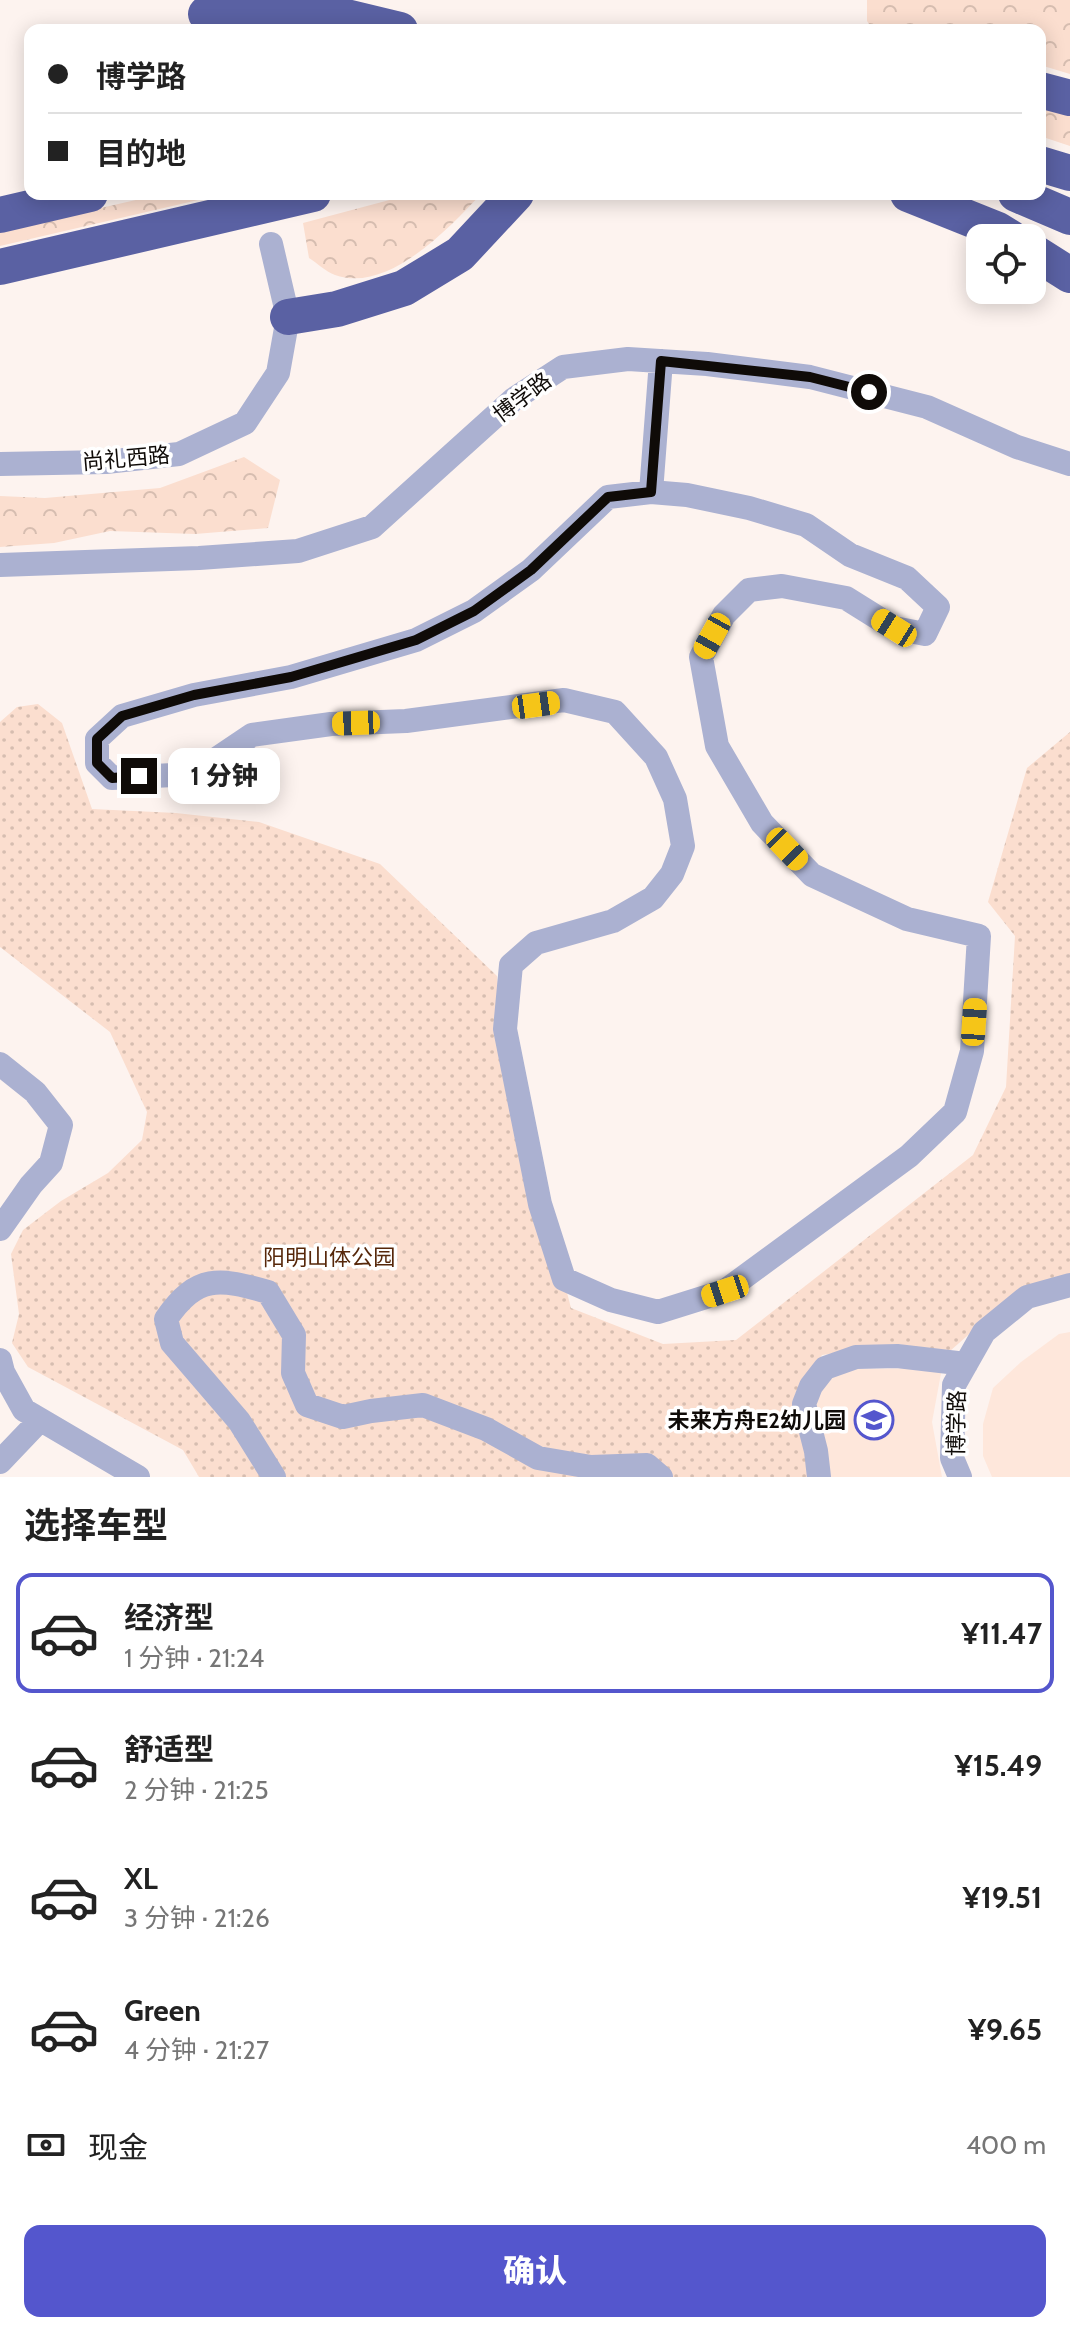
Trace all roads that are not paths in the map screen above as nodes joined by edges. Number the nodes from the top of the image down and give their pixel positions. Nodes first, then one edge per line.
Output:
1 (206, 15) edge
2 (375, 24) edge
3 (1046, 92) edge
4 (1070, 98) edge
5 (1046, 166) edge
6 (1070, 173) edge
7 (24, 199) edge
8 (64, 200) edge
9 (287, 200) edge
10 (510, 200) edge
11 (923, 200) edge
12 (1030, 200) edge
13 (0, 203) edge
14 (0, 215) edge
15 (1070, 217) edge
16 (983, 224) edge
17 (271, 244) dead end
18 (1046, 260) edge
19 (0, 267) edge
20 (1070, 275) edge
21 (288, 317) junction
22 (661, 361) junction
23 (0, 464) edge
24 (1070, 464) edge
25 (651, 492) junction
26 (0, 565) edge
27 (0, 1064) edge
28 (0, 1229) edge
29 (1070, 1285) edge
30 (0, 1360) edge
31 (966, 1364) junction
32 (40, 1420) junction
33 (0, 1462) edge
34 (138, 1477) edge
35 (274, 1477) edge
36 (661, 1477) edge
37 (819, 1477) edge
38 (960, 1477) edge

1 - 2 highway
3 - 4 highway
5 - 6 highway
7 - 13 highway
8 - 14 highway
9 - 19 highway
10 - 21 highway
11 - 16 highway
12 - 15 highway
17 - 21 street, 尚礼西路
18 - 20 highway
21 - 23 street, 尚礼西路
22 - 24 street, 博学路
22 - 25 street
22 - 26 street, 博学路
25 - 25 street
27 - 28 street
29 - 31 street, 博学路
30 - 32 street
31 - 37 street
31 - 38 street, 博学路
32 - 33 street
32 - 34 street
35 - 36 street

